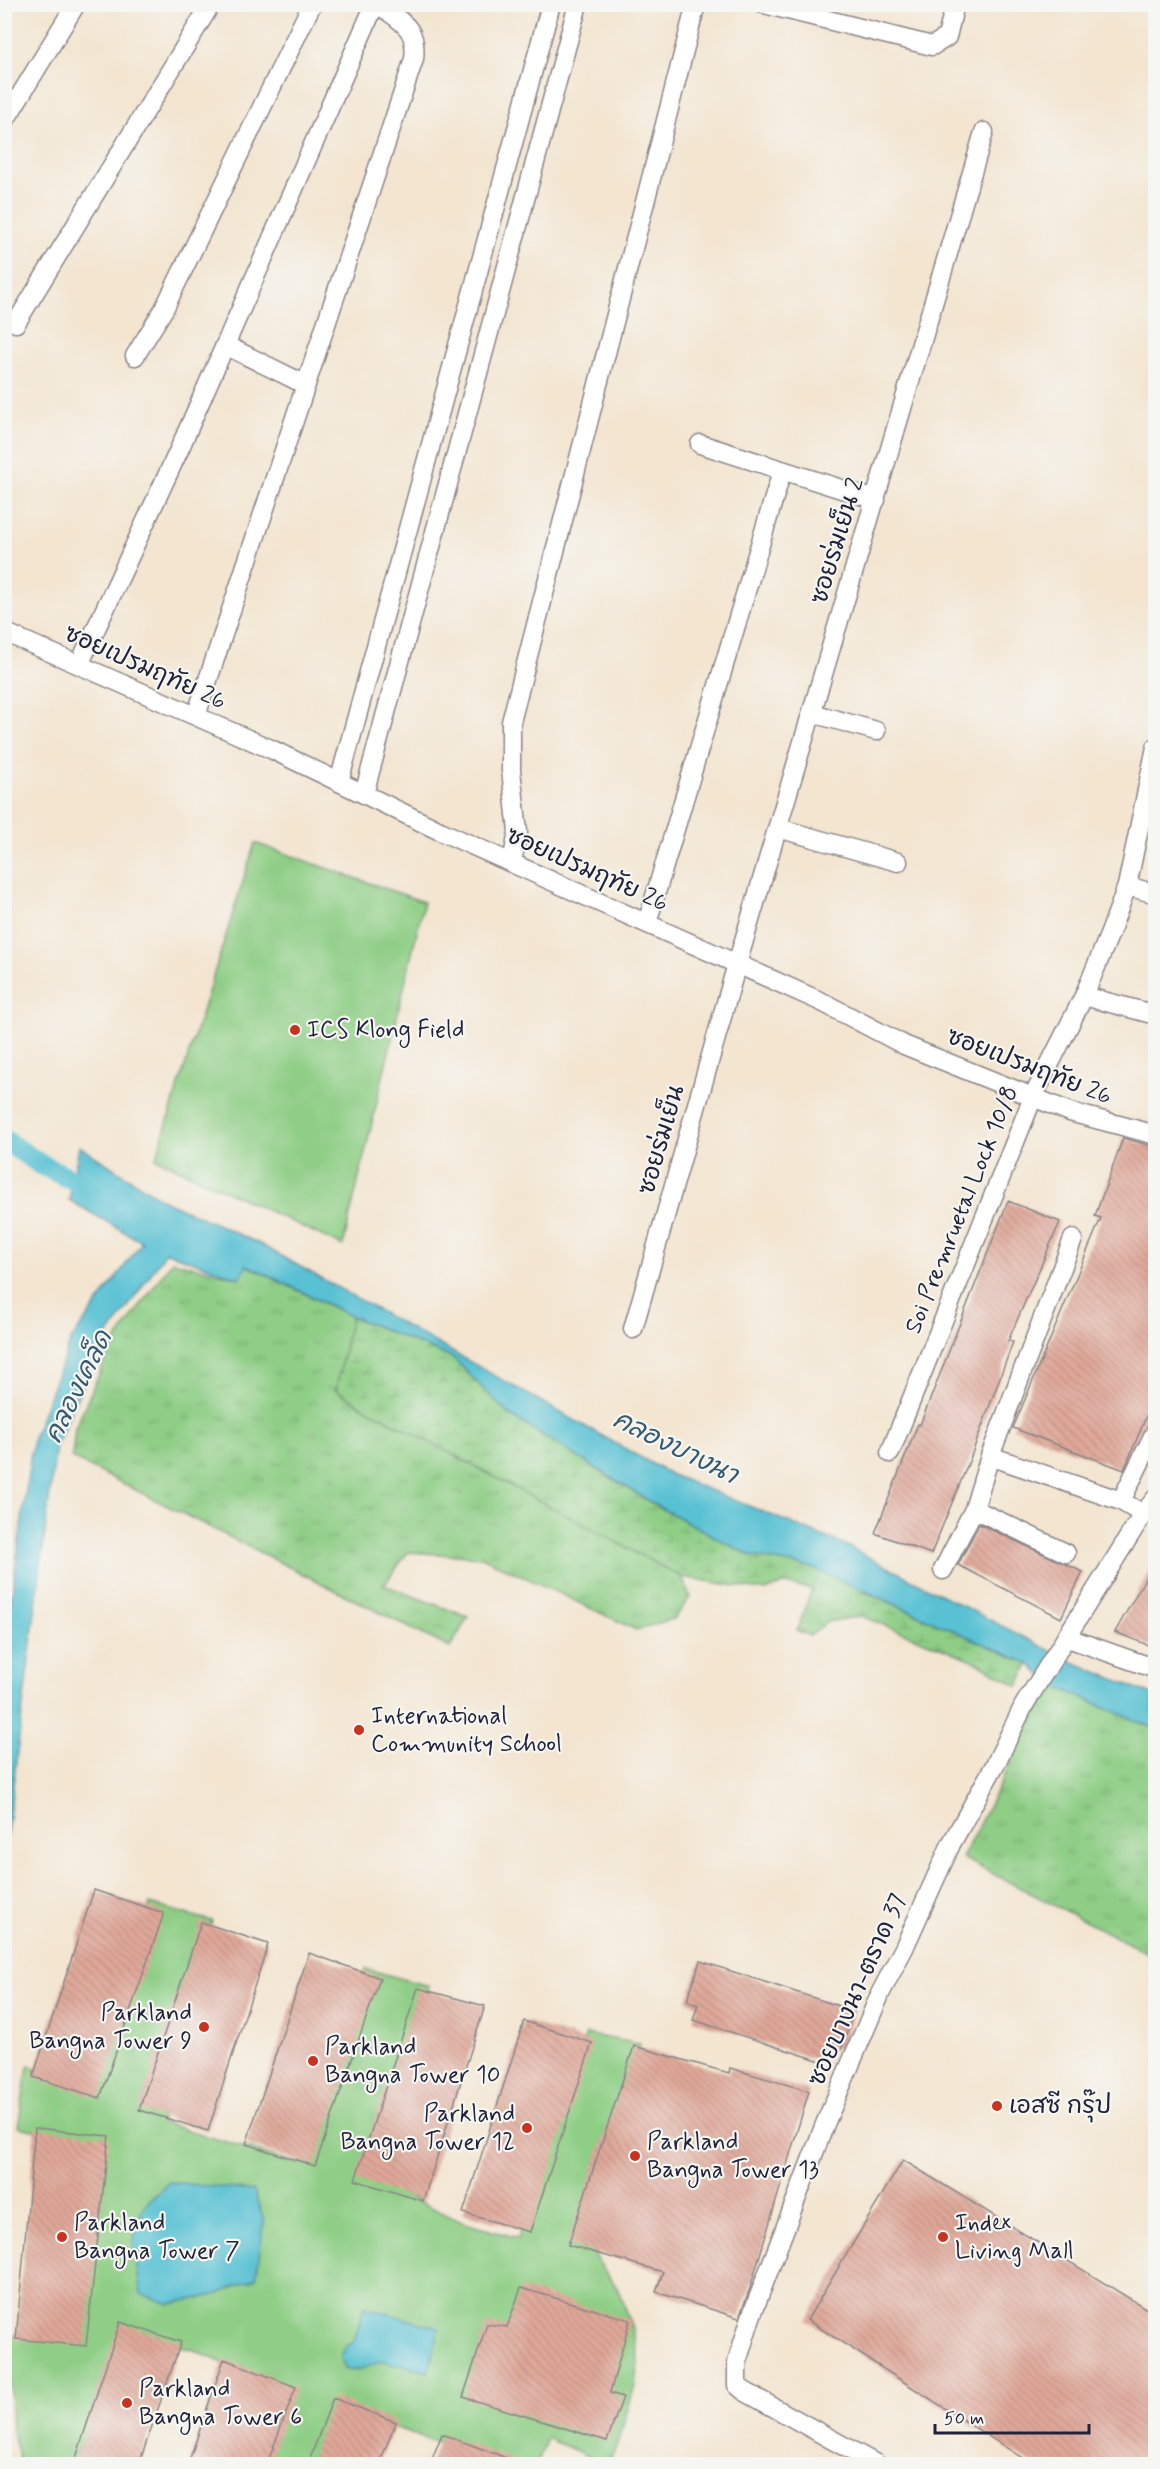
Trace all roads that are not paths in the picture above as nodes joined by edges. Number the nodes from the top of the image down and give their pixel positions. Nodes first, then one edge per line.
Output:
1 (76, 4) edge
2 (211, 4) edge
3 (312, 4) edge
4 (376, 4) edge
5 (551, 4) edge
6 (578, 4) edge
7 (696, 4) edge
8 (764, 4) edge
9 (955, 4) edge
10 (820, 11) edge
11 (544, 31) junction
12 (569, 37) junction
13 (4, 122) edge
14 (984, 132) dead end
15 (483, 257) junction
16 (507, 265) junction
17 (16, 323) dead end
18 (225, 345) junction
19 (135, 356) dead end
20 (306, 385) junction
21 (700, 444) dead end
22 (782, 471) junction
23 (422, 480) junction
24 (447, 486) junction
25 (876, 500) junction
26 (386, 610) junction
27 (411, 618) junction
28 (4, 632) edge
29 (79, 665) junction
30 (812, 713) junction
31 (196, 716) junction
32 (876, 731) dead end
33 (1155, 747) edge
34 (1153, 778) edge
35 (339, 782) junction
36 (364, 794) junction
37 (778, 828) junction
38 (512, 862) junction
39 (898, 862) dead end
40 (1127, 886) junction
41 (1155, 894) edge
42 (648, 923) junction
43 (737, 964) junction
44 (1084, 996) junction
45 (1155, 1015) edge
46 (1033, 1097) junction
47 (1155, 1135) edge
48 (1073, 1239) dead end
49 (633, 1329) dead end
50 (1155, 1430) edge
51 (890, 1453) dead end
52 (990, 1456) junction
53 (1155, 1498) edge
54 (1121, 1501) junction
55 (974, 1509) junction
56 (1143, 1514) junction
57 (1066, 1554) dead end
58 (943, 1570) dead end
59 (1065, 1642) junction
60 (1155, 1669) edge
61 (876, 2464) edge

1 - 13 street
2 - 17 street
3 - 19 street
4 - 18 street
4 - 20 street
5 - 11 street
6 - 12 street
7 - 38 street
8 - 10 street
9 - 10 street
11 - 12 street
11 - 15 street
12 - 16 street
14 - 25 street, ซอยร่มเย็น 2
15 - 16 street
15 - 23 street
16 - 24 street
18 - 20 street
18 - 29 street
20 - 31 street
21 - 22 street
22 - 25 street
22 - 42 street
23 - 24 street
23 - 26 street
24 - 27 street
25 - 30 street, ซอยร่มเย็น 2
26 - 27 street
26 - 35 street
27 - 36 street
28 - 29 street, ซอยเปรมฤทัย 26
29 - 31 street, ซอยเปรมฤทัย 26
30 - 32 street
30 - 37 street, ซอยร่มเย็น 2
31 - 35 street, ซอยเปรมฤทัย 26
33 - 34 street, Soi Premruetal Lock 10/8
34 - 40 street, Soi Premruetal Lock 10/8
35 - 36 street, ซอยเปรมฤทัย 26
36 - 38 street, ซอยเปรมฤทัย 26
37 - 39 street
37 - 43 street, ซอยร่มเย็น 2
38 - 42 street, ซอยเปรมฤทัย 26
40 - 41 street
40 - 44 street, Soi Premruetal Lock 10/8
42 - 43 street, ซอยเปรมฤทัย 26
43 - 46 street, ซอยเปรมฤทัย 26
43 - 49 street, ซอยร่มเย็น
44 - 45 street
44 - 46 street, Soi Premruetal Lock 10/8
46 - 47 street, ซอยเปรมฤทัย 26
46 - 51 street, Soi Premruetal Lock 10/8
48 - 52 street
50 - 54 street
52 - 54 street
52 - 55 street
53 - 56 street, ซอยบางนา-ตราด 37
54 - 56 street
55 - 57 street
55 - 58 street
56 - 59 street, ซอยบางนา-ตราด 37
59 - 60 street
59 - 61 street, ซอยบางนา-ตราด 37

